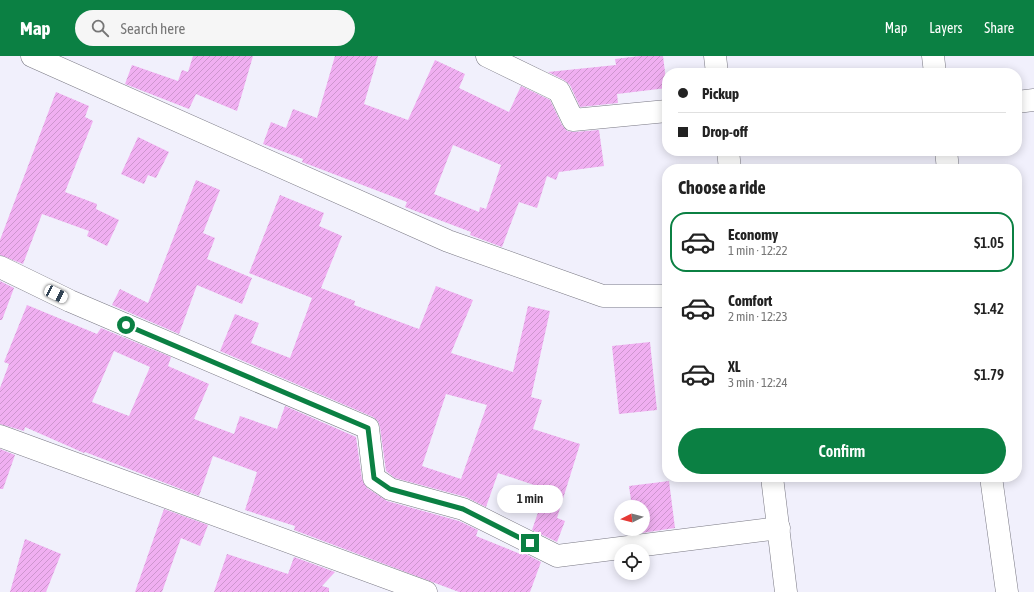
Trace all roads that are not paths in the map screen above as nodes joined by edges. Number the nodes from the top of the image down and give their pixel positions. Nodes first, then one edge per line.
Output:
1 (32, 56) edge
2 (488, 56) edge
3 (715, 56) edge
4 (933, 56) edge
5 (716, 68) edge
6 (934, 68) edge
7 (1034, 100) edge
8 (1022, 101) edge
9 (662, 111) edge
10 (0, 267) edge
11 (662, 296) edge
12 (0, 436) edge
13 (773, 482) edge
14 (992, 482) edge
15 (779, 528) junction
16 (426, 592) edge
17 (786, 592) edge
18 (1007, 592) edge

1 - 11 street
2 - 9 street
3 - 5 street
4 - 6 street
7 - 8 street
10 - 15 street
12 - 16 street
13 - 15 street
14 - 18 street
15 - 17 street

